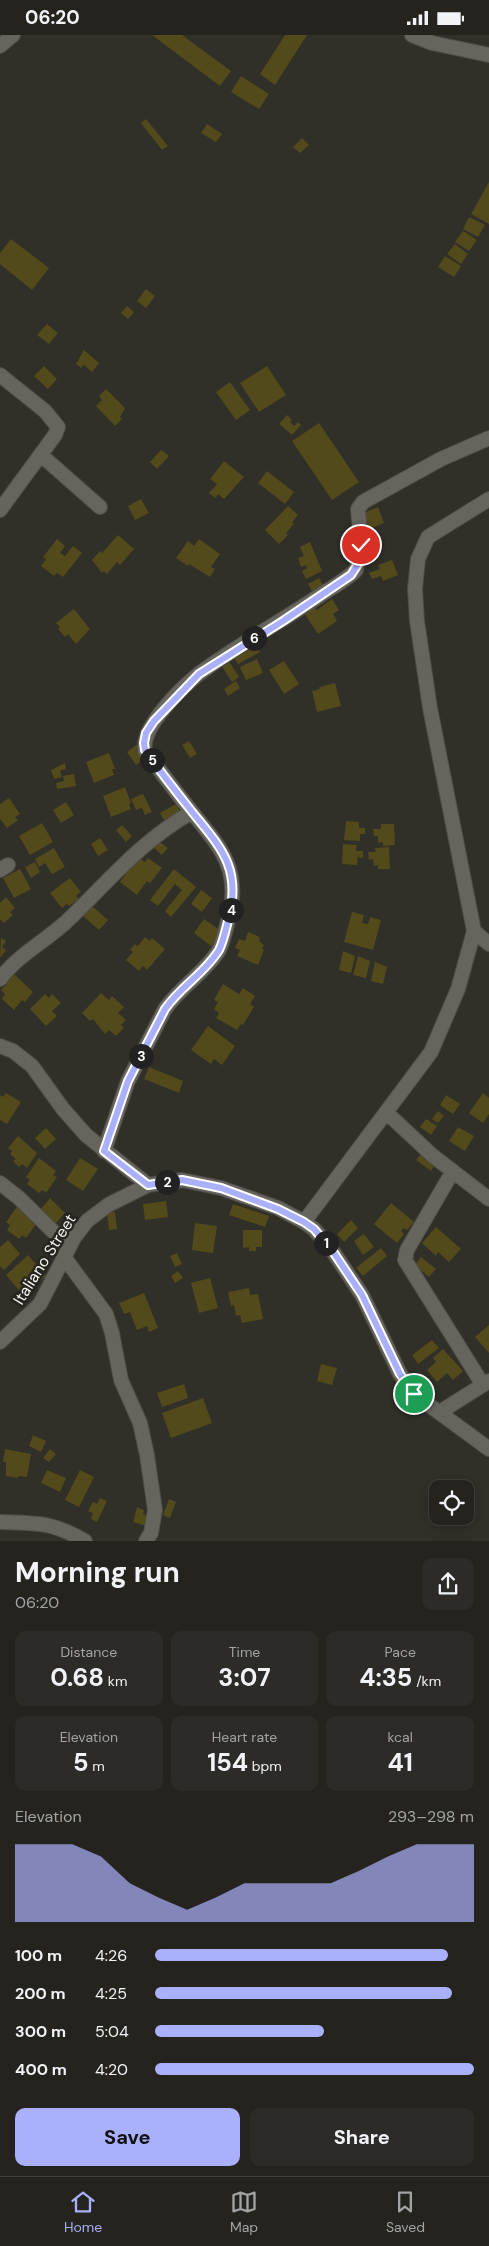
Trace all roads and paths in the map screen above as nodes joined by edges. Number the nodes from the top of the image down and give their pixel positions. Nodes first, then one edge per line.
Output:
1 (13, 35) edge
2 (412, 35) edge
3 (0, 46) edge
4 (489, 55) edge
5 (0, 375) edge
6 (489, 437) edge
7 (41, 455) junction
8 (489, 499) edge
9 (100, 507) dead end
10 (0, 510) edge
11 (192, 812) junction
12 (474, 931) junction
13 (489, 944) edge
14 (0, 979) edge
15 (0, 1046) edge
16 (387, 1113) junction
17 (104, 1151) junction
18 (453, 1171) junction
19 (0, 1183) edge
20 (148, 1185) junction
21 (489, 1199) edge
22 (304, 1222) junction
23 (66, 1252) junction
24 (0, 1342) edge
25 (486, 1383) edge
26 (440, 1412) junction
27 (489, 1449) edge
28 (0, 1521) edge
29 (85, 1541) edge
30 (146, 1541) edge

1 - 3 street
2 - 4 street
5 - 7 street
6 - 11 street
7 - 9 street
7 - 10 street
8 - 12 street
11 - 14 street
11 - 17 street
12 - 13 street
12 - 16 street
15 - 17 street
16 - 18 street
16 - 22 street
17 - 20 street
18 - 21 street
18 - 25 street
19 - 23 street
20 - 22 street, Italiano Street
20 - 23 street, Italiano Street
22 - 26 street, Italiano Street
23 - 24 street, Italiano Street
23 - 30 street
25 - 26 street
26 - 27 street, Italiano Street
28 - 29 street

